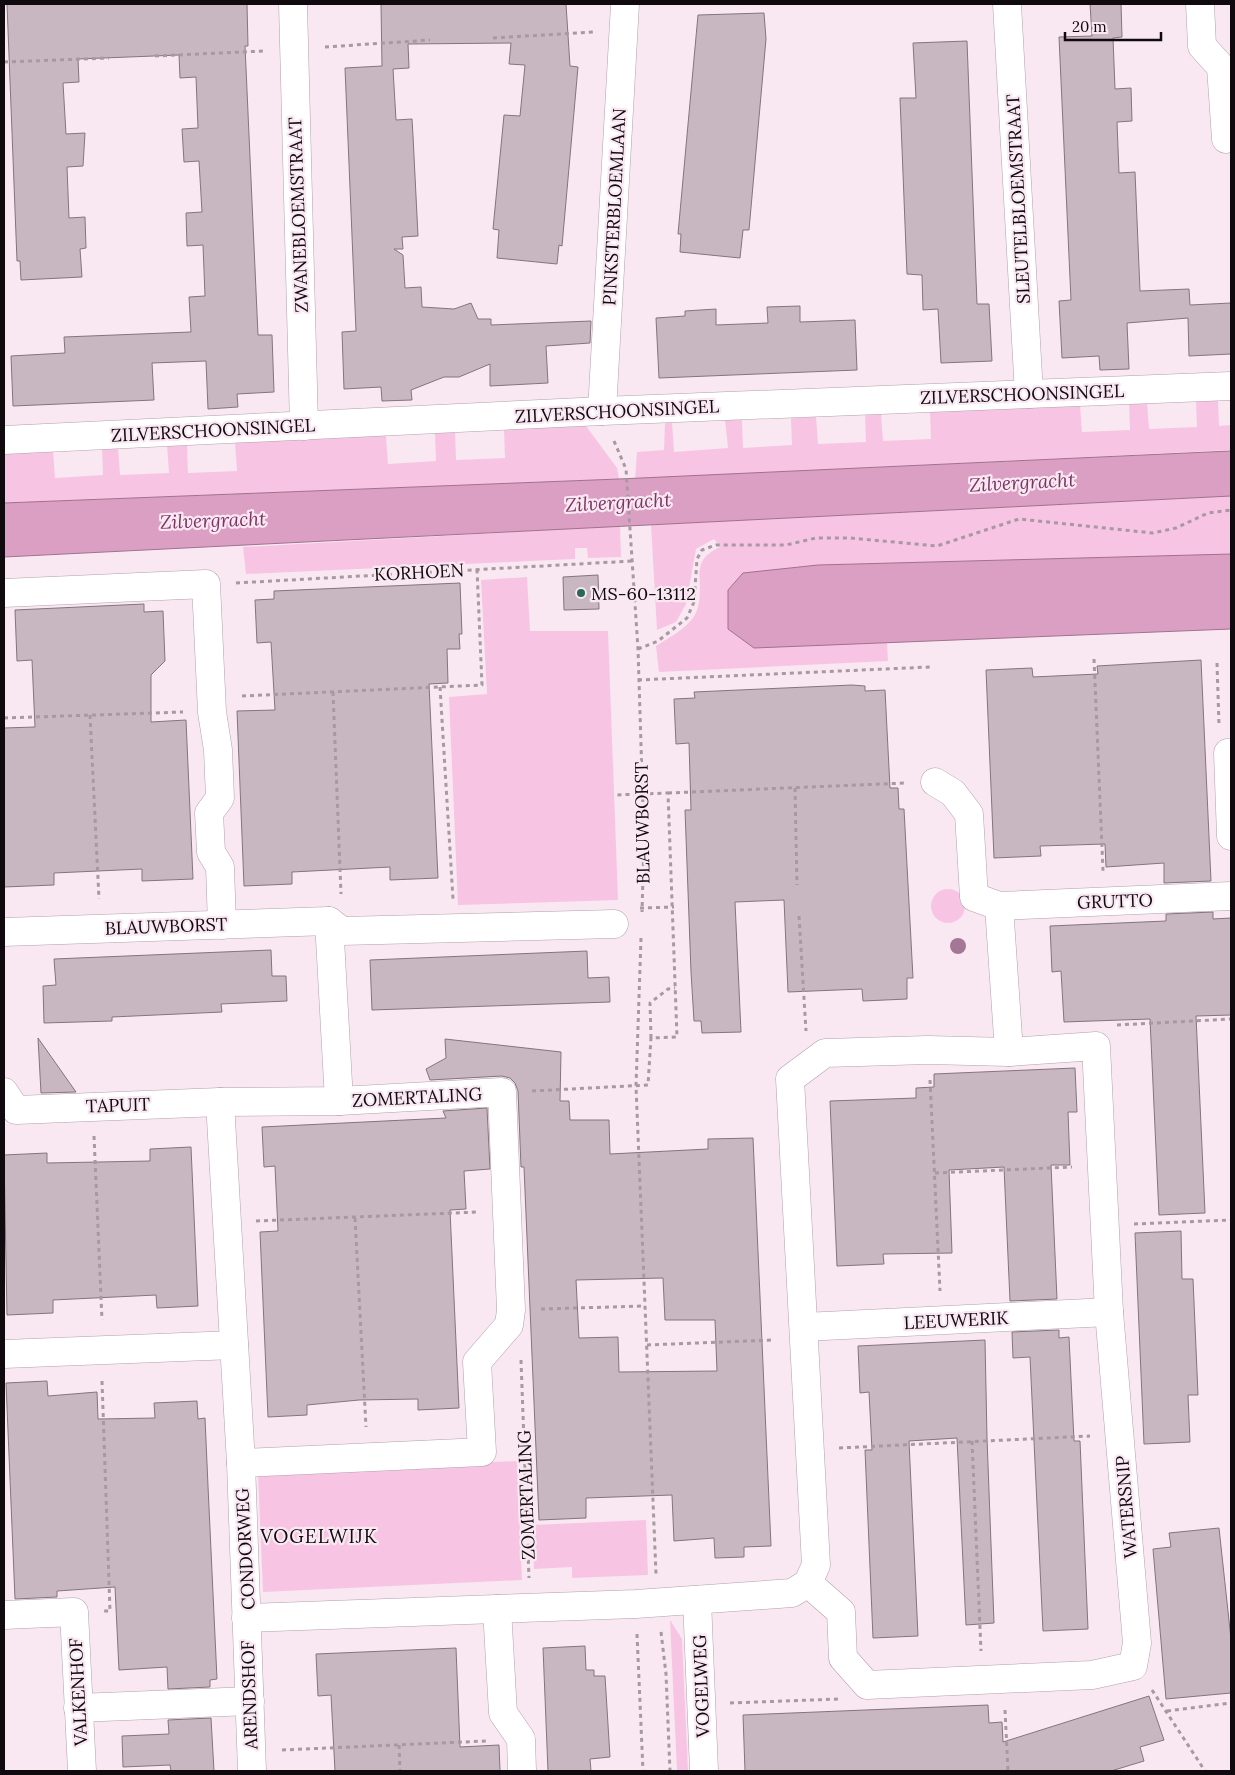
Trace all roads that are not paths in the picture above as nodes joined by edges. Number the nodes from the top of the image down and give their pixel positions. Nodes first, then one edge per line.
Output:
1 (292, 4) edge
2 (1007, 4) edge
3 (1200, 4) edge
4 (624, 17) edge
5 (1226, 139) dead end
6 (1231, 386) edge
7 (1029, 394) junction
8 (602, 411) junction
9 (304, 426) junction
10 (4, 440) edge
11 (4, 593) edge
12 (1228, 753) road end
13 (935, 782) road end
14 (1231, 836) edge
15 (1231, 896) edge
16 (999, 906) junction
17 (614, 924) dead end
18 (222, 925) junction
19 (336, 926) junction
20 (4, 932) edge
21 (1009, 1052) junction
22 (10, 1101) edge
23 (338, 1101) junction
24 (220, 1102) junction
25 (1109, 1312) junction
26 (804, 1333) junction
27 (234, 1345) junction
28 (4, 1354) edge
29 (241, 1463) junction
30 (808, 1583) junction
31 (697, 1600) junction
32 (4, 1604) edge
33 (497, 1609) junction
34 (4, 1615) edge
35 (246, 1618) junction
36 (250, 1701) junction
37 (78, 1708) junction
38 (252, 1761) edge
39 (82, 1771) edge
40 (522, 1771) edge
41 (704, 1771) edge

1 - 9 street, ZWANEBLOEMSTRAAT
2 - 7 street, SLEUTELBLOEMSTRAAT
3 - 5 street
4 - 8 street, PINKSTERBLOEMLAAN
6 - 7 street, ZILVERSCHOONSINGEL
7 - 8 street, ZILVERSCHOONSINGEL
8 - 9 street, ZILVERSCHOONSINGEL
9 - 10 street, ZILVERSCHOONSINGEL
11 - 18 street
12 - 14 street
13 - 16 street, GRUTTO
15 - 16 street, GRUTTO
16 - 21 street
17 - 19 street, BLAUWBORST
18 - 19 street, BLAUWBORST
18 - 20 street, BLAUWBORST
19 - 23 street
21 - 25 street, WATERSNIP
21 - 26 street
22 - 24 street, TAPUIT
23 - 24 street, ZOMERTALING
23 - 29 street, ZOMERTALING
24 - 27 street, CONDORWEG
25 - 26 street, LEEUWERIK
25 - 30 street, WATERSNIP
26 - 30 street
27 - 28 street
27 - 29 street, CONDORWEG
29 - 35 street, CONDORWEG
30 - 31 street
31 - 33 street, CONDORWEG
31 - 41 street, VOGELWEG
32 - 34 street
33 - 35 street, CONDORWEG
33 - 40 street
34 - 37 street, VALKENHOF
35 - 36 street, ARENDSHOF
36 - 37 street
36 - 38 street, ARENDSHOF
37 - 39 street, VALKENHOF

